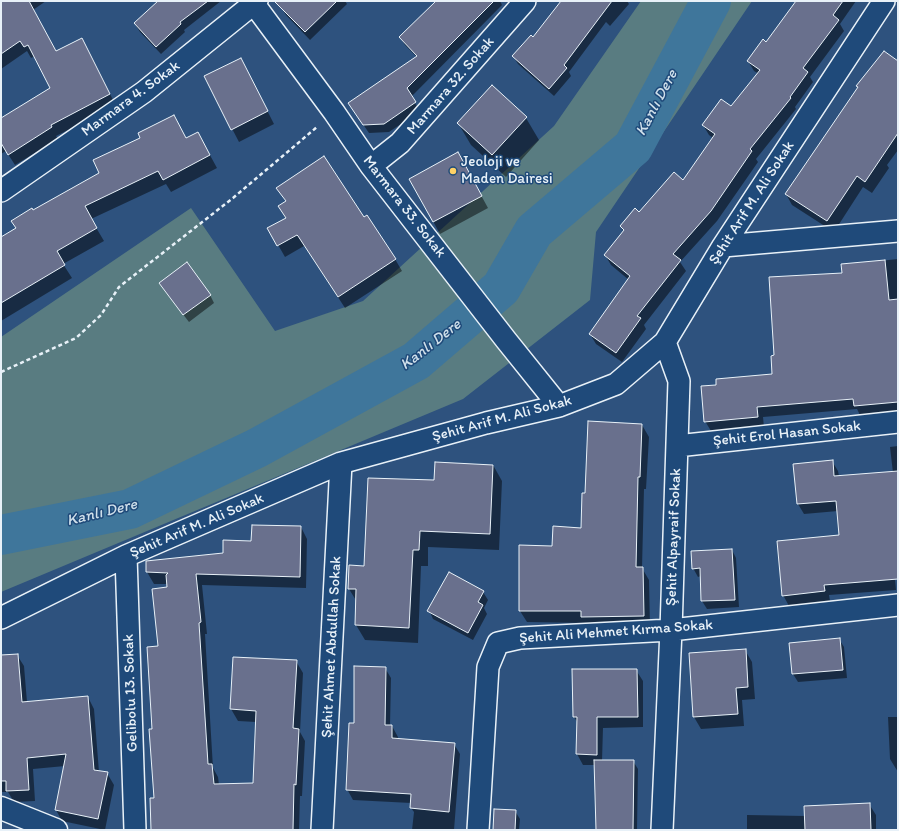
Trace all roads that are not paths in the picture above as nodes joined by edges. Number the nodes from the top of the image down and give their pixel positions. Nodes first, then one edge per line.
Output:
1 (525, 1) edge
2 (884, 1) edge
3 (256, 2) edge
4 (371, 166) junction
5 (1, 191) edge
6 (898, 231) edge
7 (722, 246) junction
8 (665, 342) junction
9 (559, 406) junction
10 (898, 422) edge
11 (677, 446) junction
12 (341, 463) junction
13 (126, 556) junction
14 (898, 605) edge
15 (1, 618) edge
16 (671, 630) junction
17 (1, 808) edge
18 (56, 830) edge
19 (135, 830) edge
20 (322, 830) edge
21 (478, 830) edge
22 (662, 830) edge

1 - 4 street, Marmara 32. Sokak
2 - 7 street, Şehit Arif M. Ali Sokak
3 - 4 street, Marmara 33. Sokak
3 - 5 street, Marmara 4. Sokak
4 - 9 street, Marmara 33. Sokak
6 - 7 street
7 - 8 street, Şehit Arif M. Ali Sokak
8 - 9 street, Şehit Arif M. Ali Sokak
8 - 11 street, Şehit Alpayraif Sokak
9 - 12 street, Şehit Arif M. Ali Sokak
10 - 11 street, Şehit Erol Hasan Sokak
11 - 16 street, Şehit Alpayraif Sokak
12 - 13 street, Şehit Arif M. Ali Sokak
12 - 20 street, Şehit Ahmet Abdullah Sokak
13 - 15 street, Şehit Arif M. Ali Sokak
13 - 19 street, Gelibolu 13. Sokak
14 - 16 street, Şehit Ali Mehmet Kırma Sokak
16 - 21 street, Şehit Ali Mehmet Kırma Sokak
16 - 22 street, Şehit Alpayraif Sokak
17 - 18 street

